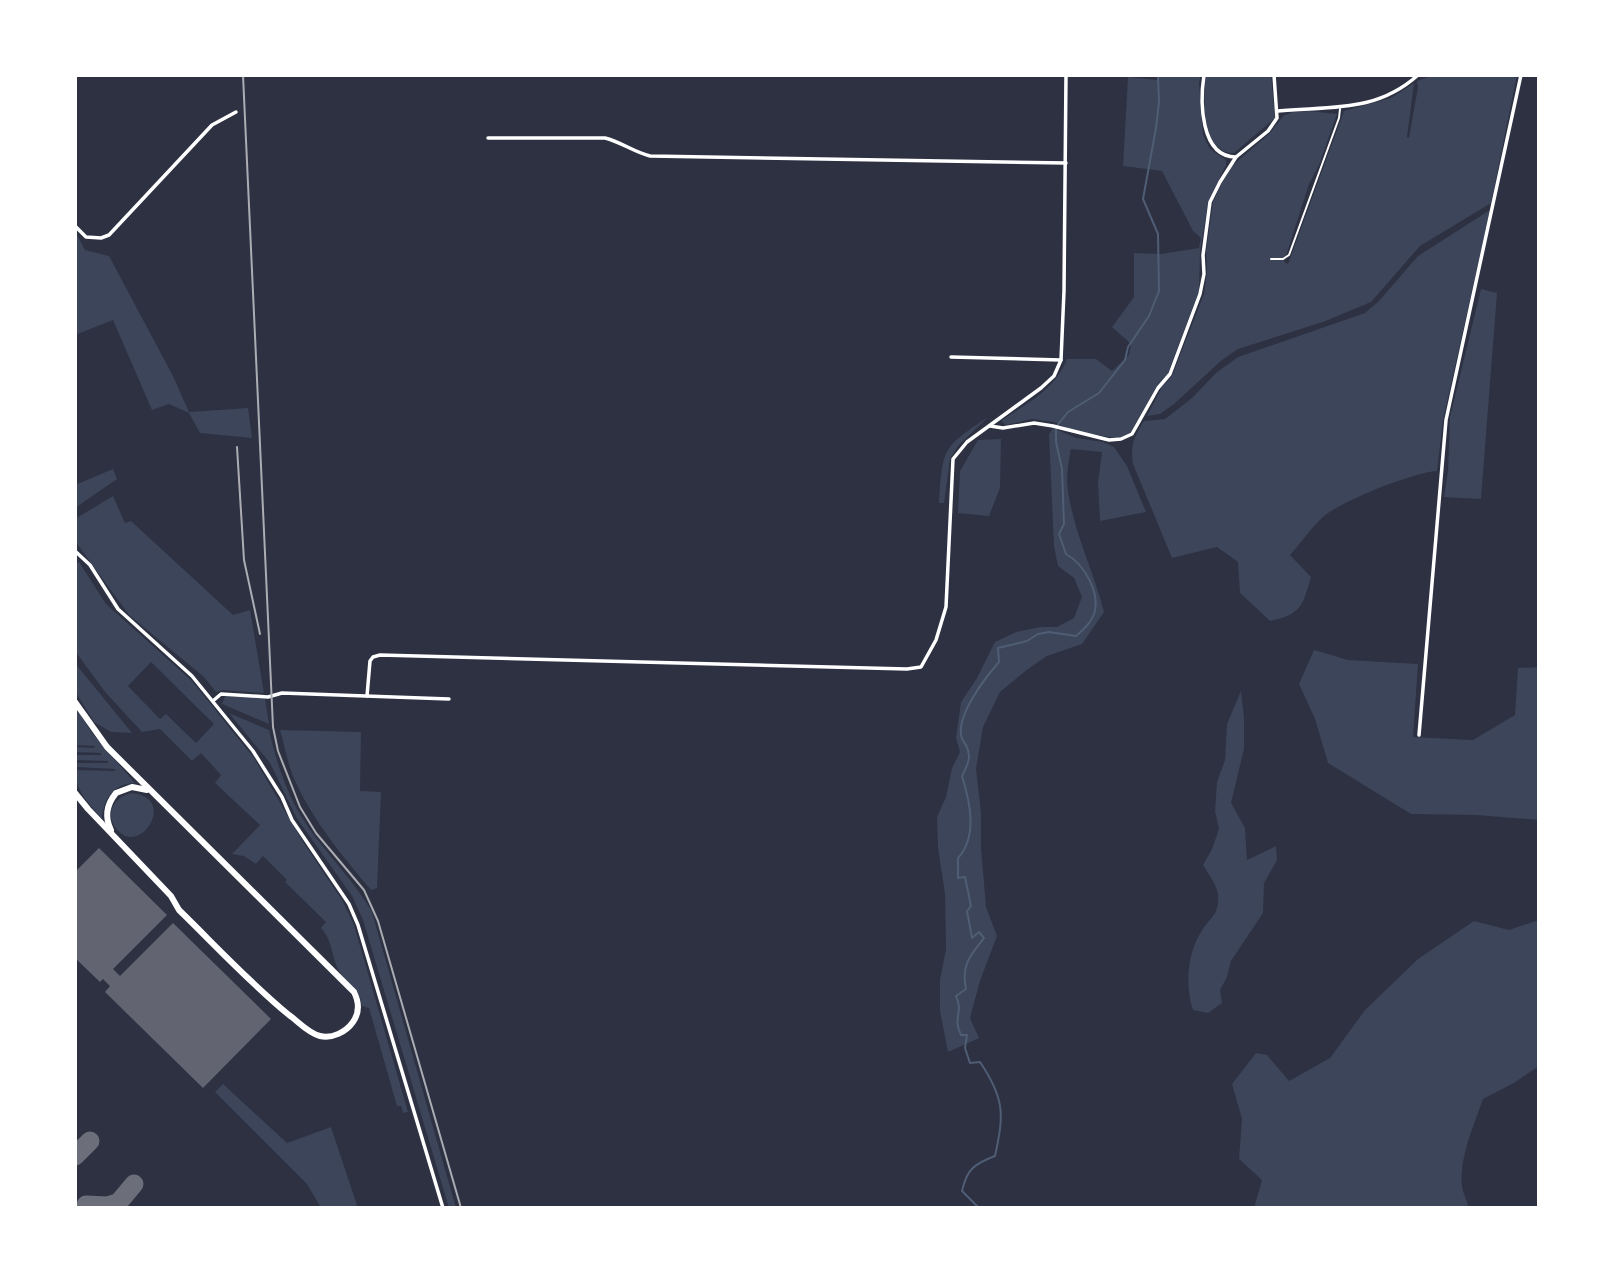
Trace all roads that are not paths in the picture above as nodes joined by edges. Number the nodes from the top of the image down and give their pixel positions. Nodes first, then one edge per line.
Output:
1 (1066, 75) edge
2 (1204, 75) edge
3 (1274, 75) edge
4 (1418, 75) edge
5 (1521, 75) edge
6 (1411, 77) edge
7 (1340, 109) junction
8 (1278, 111) junction
9 (236, 112) dead end
10 (488, 138) dead end
11 (1236, 157) junction
12 (1066, 163) junction
13 (75, 226) edge
14 (1271, 258) dead end
15 (951, 357) dead end
16 (1061, 360) junction
17 (989, 426) junction
18 (75, 551) edge
19 (367, 696) junction
20 (449, 699) dead end
21 (214, 701) junction
22 (75, 702) edge
23 (1419, 735) dead end
24 (149, 791) junction
25 (75, 793) edge
26 (115, 838) junction
27 (443, 1208) edge

1 - 12 street
2 - 11 street
3 - 8 street
4 - 6 street
5 - 23 street
6 - 7 street
7 - 8 street
7 - 14 lane
8 - 11 street
9 - 13 street
10 - 12 street
11 - 17 street
12 - 16 street
15 - 16 street
16 - 17 street
17 - 19 street
18 - 21 street
19 - 20 street
19 - 21 street
21 - 27 street
22 - 24 main road
24 - 26 main road
24 - 26 main road
25 - 26 main road

